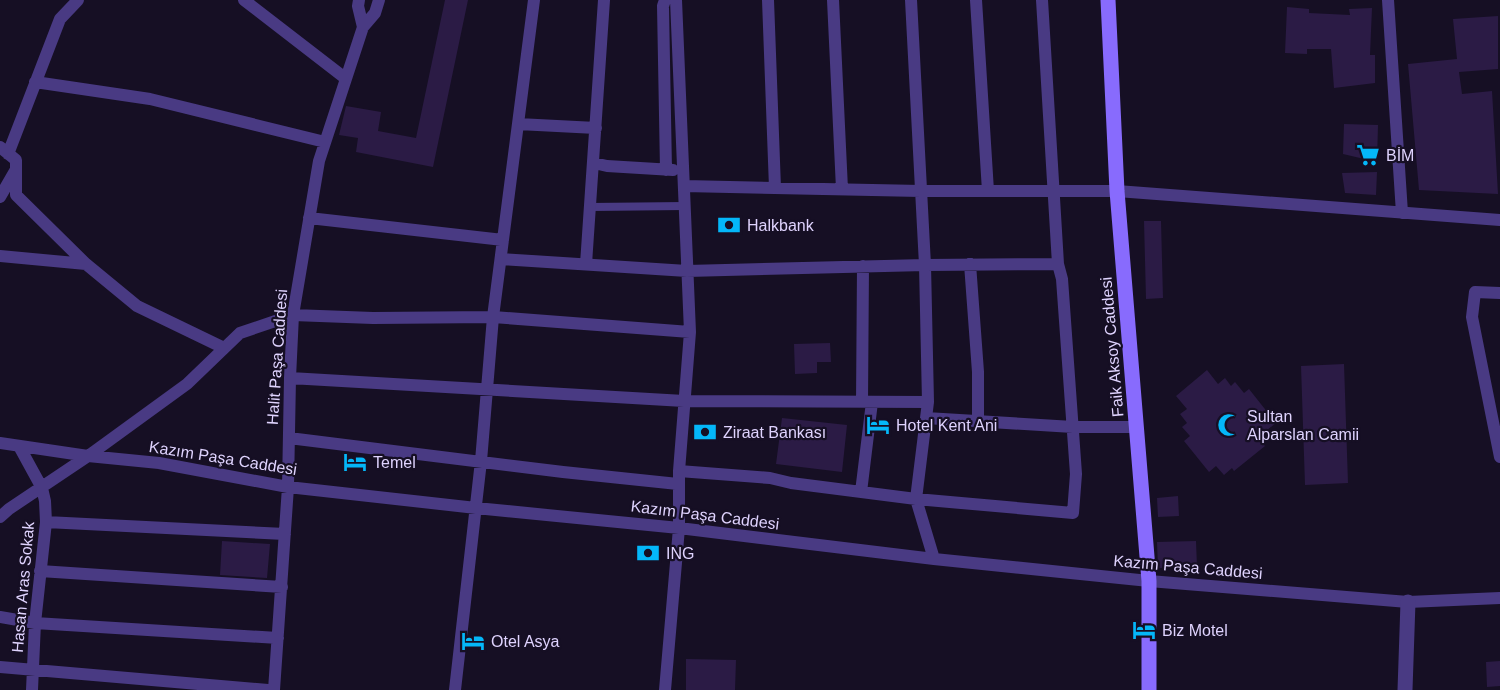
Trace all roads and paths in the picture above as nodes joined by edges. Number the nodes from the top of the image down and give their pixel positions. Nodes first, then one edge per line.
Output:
1 (78, 0) edge
2 (244, 0) edge
3 (359, 0) edge
4 (379, 0) edge
5 (534, 0) edge
6 (604, 0) edge
7 (666, 0) edge
8 (676, 0) edge
9 (768, 0) edge
10 (833, 0) edge
11 (911, 0) edge
12 (976, 0) edge
13 (1042, 0) edge
14 (1108, 0) edge
15 (1388, 0) edge
16 (363, 27) junction
17 (345, 78) junction
18 (35, 82) junction
19 (518, 124) junction
20 (596, 128) junction
21 (325, 142) junction
22 (4, 150) edge
23 (594, 163) junction
24 (16, 170) junction
25 (666, 170) junction
26 (683, 171) junction
27 (684, 186) junction
28 (775, 188) junction
29 (842, 189) junction
30 (921, 191) junction
31 (988, 191) junction
32 (1054, 191) junction
33 (1117, 191) junction
34 (0, 197) edge
35 (685, 206) junction
36 (590, 207) junction
37 (1402, 213) junction
38 (309, 218) junction
39 (1500, 220) edge
40 (503, 240) junction
41 (0, 256) edge
42 (501, 259) junction
43 (86, 264) junction
44 (585, 264) junction
45 (970, 264) junction
46 (1058, 264) junction
47 (925, 265) junction
48 (863, 266) junction
49 (687, 271) junction
50 (1500, 293) edge
51 (293, 315) junction
52 (493, 317) junction
53 (690, 332) junction
54 (224, 348) junction
55 (290, 378) junction
56 (488, 389) junction
57 (684, 401) junction
58 (867, 402) junction
59 (928, 402) junction
60 (926, 418) junction
61 (978, 421) junction
62 (1073, 427) junction
63 (1136, 427) junction
64 (289, 438) junction
65 (0, 443) edge
66 (19, 446) junction
67 (88, 456) junction
68 (1500, 456) edge
69 (481, 461) junction
70 (678, 477) junction
71 (288, 487) junction
72 (42, 488) junction
73 (861, 492) junction
74 (916, 500) junction
75 (476, 508) junction
76 (0, 517) edge
77 (46, 522) junction
78 (679, 528) junction
79 (285, 534) junction
80 (934, 560) junction
81 (40, 571) junction
82 (1149, 581) junction
83 (282, 587) junction
84 (1500, 598) edge
85 (1408, 602) junction
86 (0, 617) edge
87 (35, 623) junction
88 (278, 638) junction
89 (0, 667) edge
90 (33, 670) junction
91 (32, 690) edge
92 (268, 690) edge
93 (274, 690) edge
94 (455, 690) edge
95 (665, 690) edge
96 (1149, 690) edge
97 (1405, 690) edge

1 - 18 street
2 - 17 street
3 - 16 street, Halit Paşa Caddesi
4 - 16 street
5 - 19 street
6 - 20 street
7 - 25 street
8 - 26 street
9 - 28 street
10 - 29 street
11 - 30 street
12 - 31 street
13 - 32 street
14 - 33 main road, Faik Aksoy Caddesi
15 - 37 street
16 - 17 street, Halit Paşa Caddesi
17 - 21 street, Halit Paşa Caddesi
18 - 21 street
18 - 22 street
19 - 20 street
19 - 40 street
20 - 23 street
21 - 38 street, Halit Paşa Caddesi
22 - 24 street
23 - 25 street
23 - 36 street
24 - 34 street
24 - 43 street
25 - 26 street
26 - 27 street
27 - 28 street
27 - 35 street
28 - 29 street
29 - 30 street
30 - 31 street
30 - 47 street
31 - 32 street
32 - 33 street
32 - 46 street
33 - 37 street
33 - 63 main road, Faik Aksoy Caddesi
35 - 36 street
35 - 49 street
36 - 44 street
37 - 39 street
38 - 40 street
38 - 51 street, Halit Paşa Caddesi
40 - 42 street
41 - 43 street
42 - 44 street
42 - 52 street
43 - 54 street
44 - 49 street
45 - 46 street
45 - 47 street
45 - 61 street
46 - 62 street
47 - 48 street
47 - 59 street
48 - 49 street
48 - 58 street
49 - 53 street
50 - 68 street
51 - 52 street
51 - 54 street
51 - 55 street, Halit Paşa Caddesi
52 - 53 street
52 - 56 street
53 - 57 street
54 - 67 street
55 - 56 street
55 - 64 street, Halit Paşa Caddesi
56 - 57 street
56 - 69 street
57 - 58 street
57 - 70 street
58 - 59 street
58 - 73 street
59 - 60 street
60 - 61 street
60 - 74 street
61 - 62 street
62 - 63 street
62 - 74 street
63 - 82 main road, Faik Aksoy Caddesi
64 - 69 street
64 - 71 street, Halit Paşa Caddesi
65 - 66 street, Kazım Paşa Caddesi
66 - 67 street, Kazım Paşa Caddesi
66 - 72 street
67 - 71 street, Kazım Paşa Caddesi
67 - 72 street
69 - 70 street
69 - 75 street
70 - 73 street
70 - 78 street
71 - 75 street, Kazım Paşa Caddesi
71 - 79 street, Halit Paşa Caddesi
72 - 76 street
72 - 77 street, Hasan Aras Sokak
73 - 74 street
74 - 80 street
75 - 78 street, Kazım Paşa Caddesi
75 - 94 street
77 - 79 street
77 - 81 street, Hasan Aras Sokak
78 - 80 street, Kazım Paşa Caddesi
78 - 95 street
79 - 83 street, Halit Paşa Caddesi
80 - 82 street, Kazım Paşa Caddesi
81 - 83 street
81 - 87 street, Hasan Aras Sokak
82 - 85 street, Kazım Paşa Caddesi
82 - 96 main road, Faik Aksoy Caddesi
83 - 88 street, Halit Paşa Caddesi
84 - 85 street, Kazım Paşa Caddesi
85 - 97 street
86 - 87 street
87 - 88 street
87 - 90 street, Hasan Aras Sokak
88 - 93 street, Halit Paşa Caddesi
89 - 90 street
90 - 91 street, Hasan Aras Sokak
90 - 92 street

